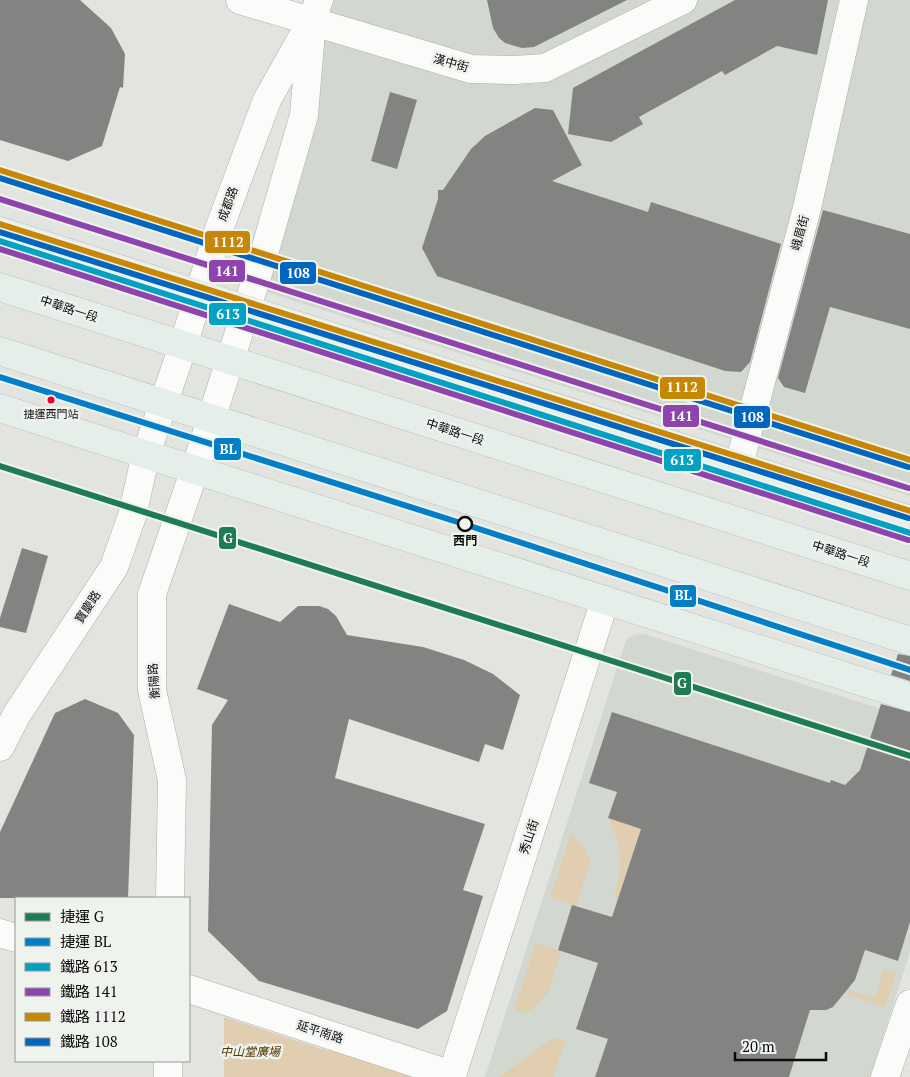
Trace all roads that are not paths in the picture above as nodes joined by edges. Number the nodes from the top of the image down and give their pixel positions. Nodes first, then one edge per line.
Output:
1 (240, 0) edge
2 (683, 0) edge
3 (854, 0) edge
4 (315, 10) edge
5 (0, 231) edge
6 (0, 287) edge
7 (198, 295) junction
8 (246, 310) junction
9 (183, 346) junction
10 (0, 351) edge
11 (229, 361) junction
12 (163, 404) junction
13 (0, 408) edge
14 (211, 420) junction
15 (146, 454) junction
16 (739, 465) junction
17 (195, 469) junction
18 (910, 520) edge
19 (910, 576) edge
20 (606, 600) junction
21 (910, 641) edge
22 (910, 697) edge
23 (0, 747) edge
24 (170, 897) edge
25 (0, 933) edge
26 (15, 938) edge
27 (190, 989) edge
28 (910, 1004) edge
29 (168, 1062) edge
30 (452, 1075) joint
31 (168, 1077) edge
32 (885, 1077) edge

1 - 4 street, 漢中街
2 - 4 street, 漢中街
3 - 16 street, 峨眉街
4 - 7 street, 成都路
4 - 8 street
5 - 7 main road
6 - 9 main road, 中華路一段
7 - 8 main road
7 - 9 street, 成都路
8 - 11 street
8 - 16 main road
9 - 11 main road, 中華路一段
9 - 12 street, 成都路
10 - 12 main road
11 - 14 street
11 - 19 main road, 中華路一段
12 - 14 main road
12 - 15 street, 成都路
13 - 15 main road
14 - 17 street
14 - 21 main road
15 - 17 main road
15 - 23 street, 寶慶路
16 - 18 main road
17 - 20 main road
17 - 24 street, 衡陽路
20 - 22 main road
20 - 30 street, 秀山街
25 - 26 street
27 - 30 street, 延平南路
28 - 32 street
29 - 31 street

